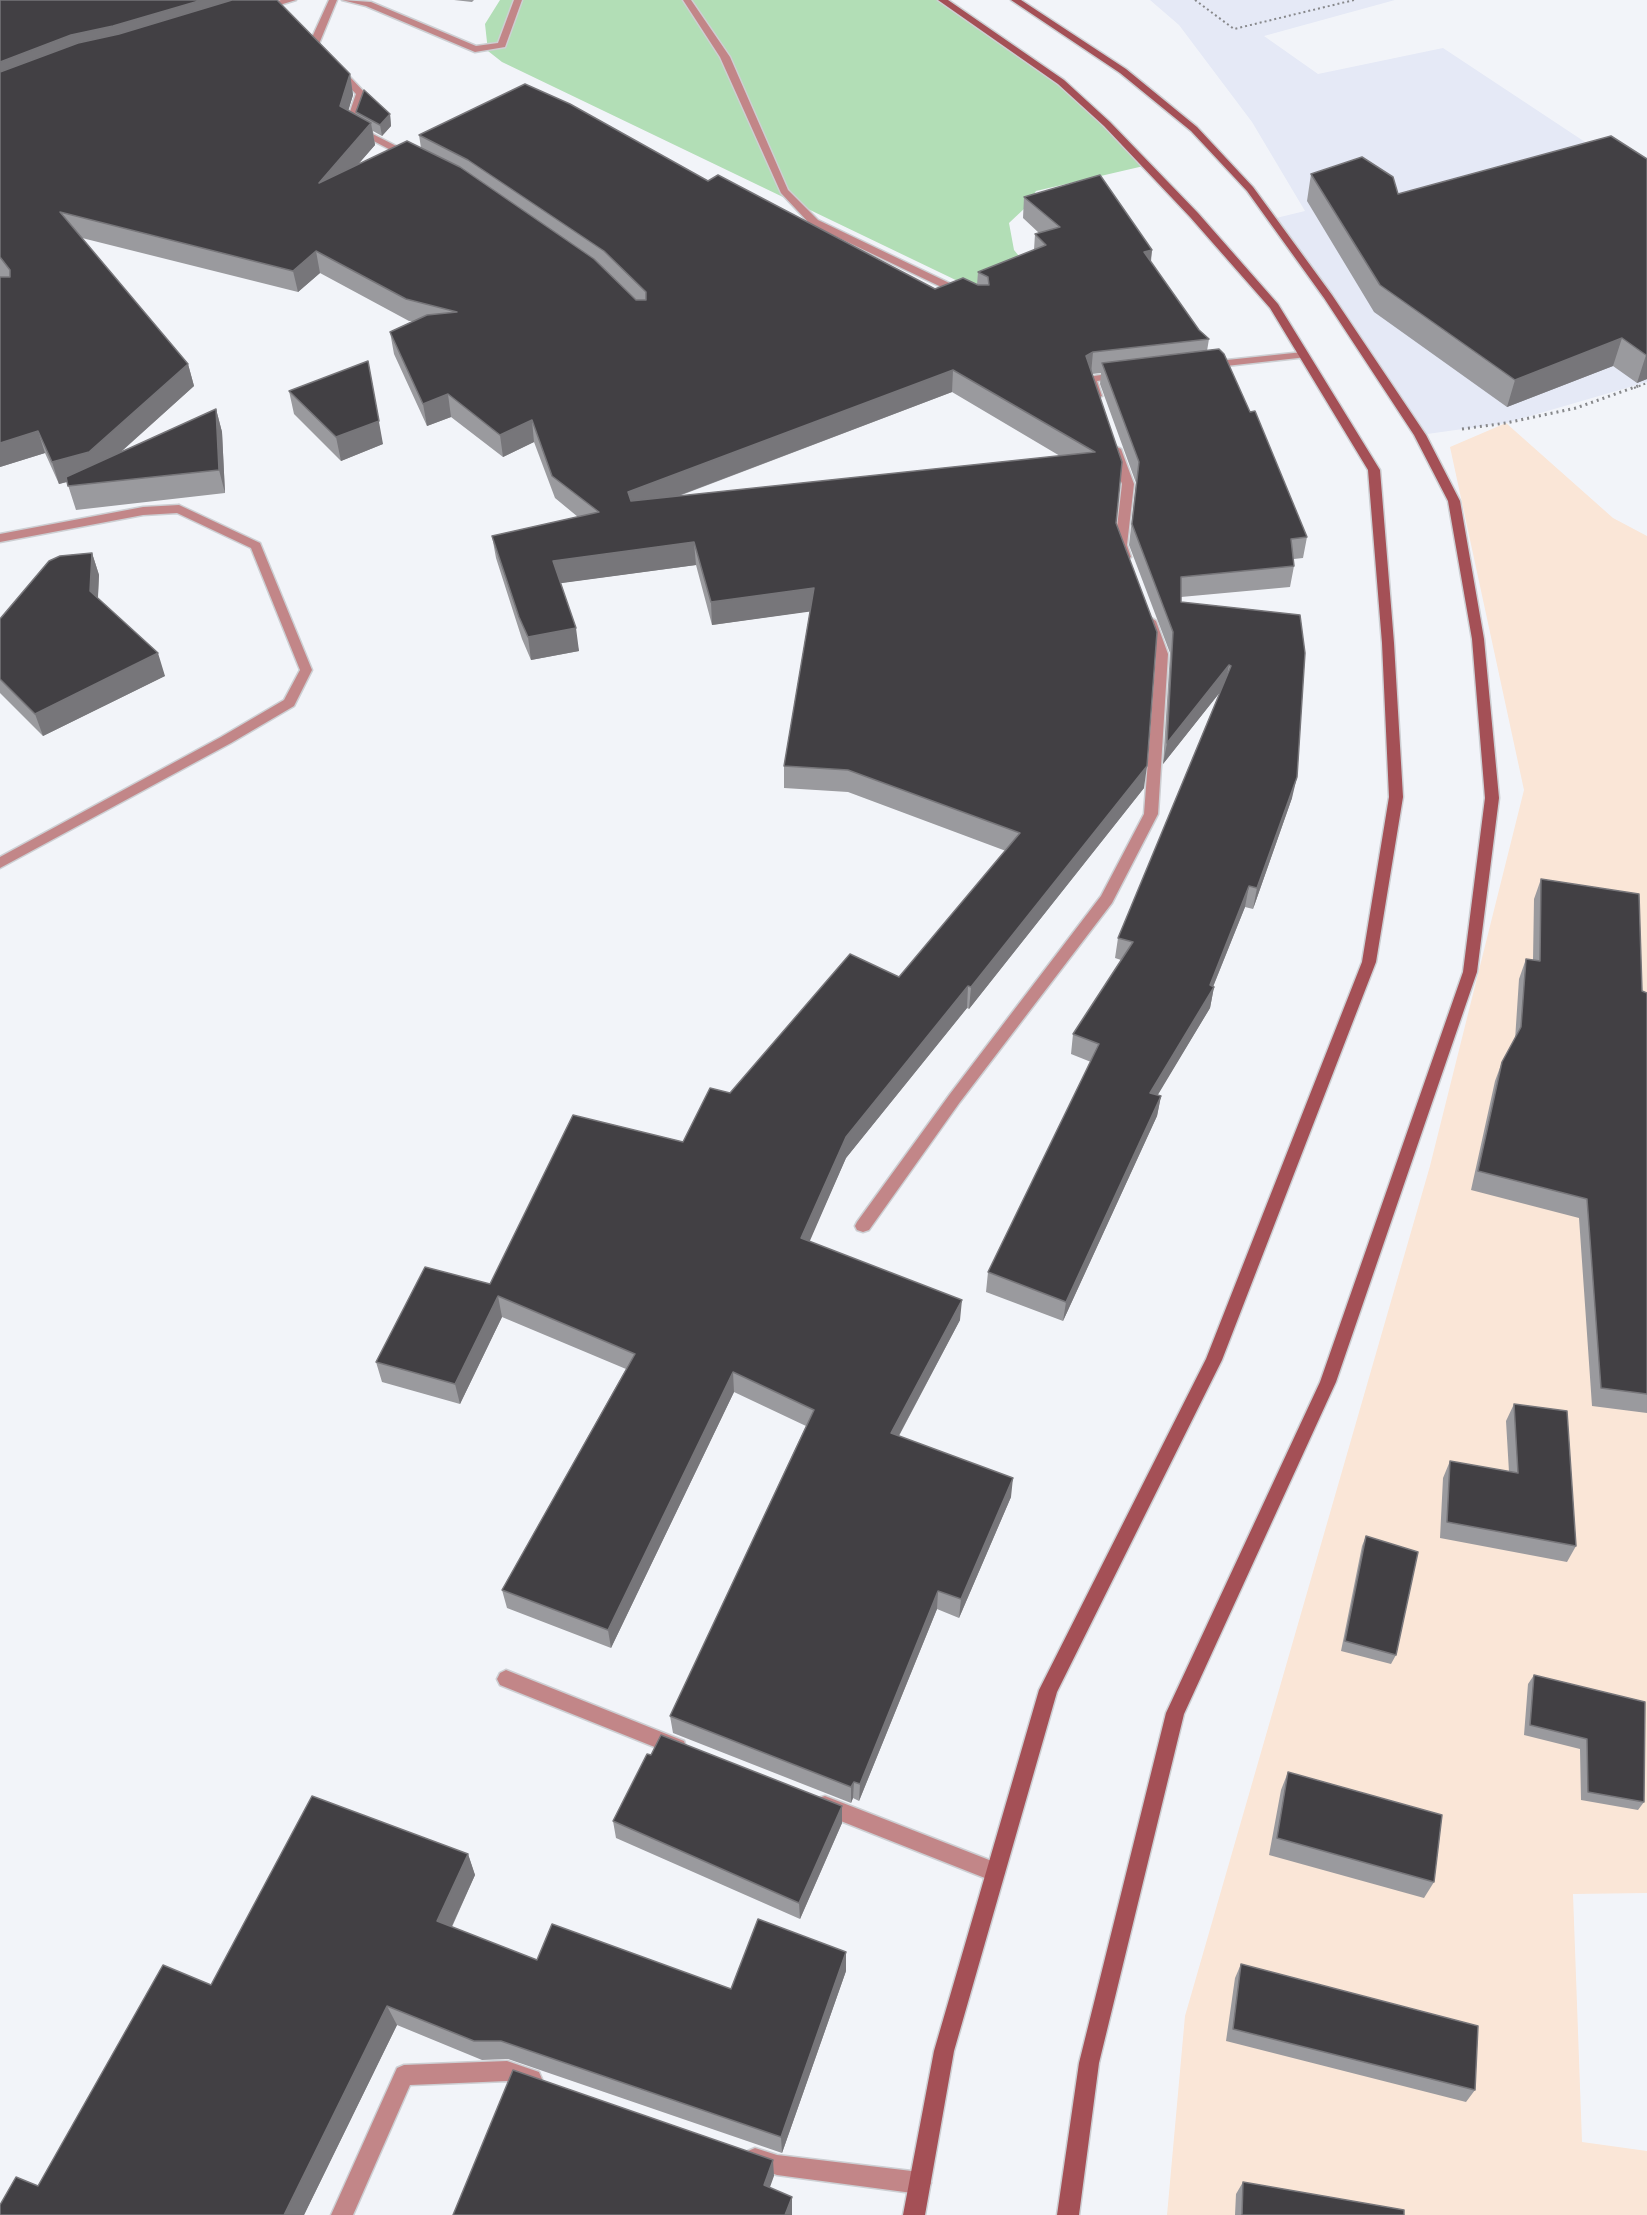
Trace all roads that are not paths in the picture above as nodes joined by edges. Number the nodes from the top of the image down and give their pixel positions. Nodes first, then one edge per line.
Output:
1 (292, 0) edge
2 (333, 0) edge
3 (346, 0) edge
4 (518, 0) edge
5 (687, 0) edge
6 (942, 0) edge
7 (1015, 0) edge
8 (250, 11) edge
9 (414, 158) edge
10 (971, 298) edge
11 (1304, 355) junction
12 (1190, 367) edge
13 (1134, 374) edge
14 (1102, 413) edge
15 (1109, 434) edge
16 (0, 538) edge
17 (1129, 567) edge
18 (1146, 611) edge
19 (0, 863) edge
20 (863, 1226) dead end
21 (506, 1679) dead end
22 (694, 1754) edge
23 (806, 1798) edge
24 (995, 1872) junction
25 (552, 2086) edge
26 (732, 2149) edge
27 (920, 2183) junction
28 (342, 2215) edge
29 (914, 2215) edge
30 (1068, 2215) edge

1 - 8 street
2 - 9 street
3 - 4 street
5 - 10 street
6 - 11 main road
7 - 30 main road
11 - 12 street
11 - 24 main road
13 - 14 street
15 - 17 street
16 - 19 street
18 - 20 street
21 - 22 street
23 - 24 street
24 - 27 main road
25 - 28 street
26 - 27 street
27 - 29 main road

